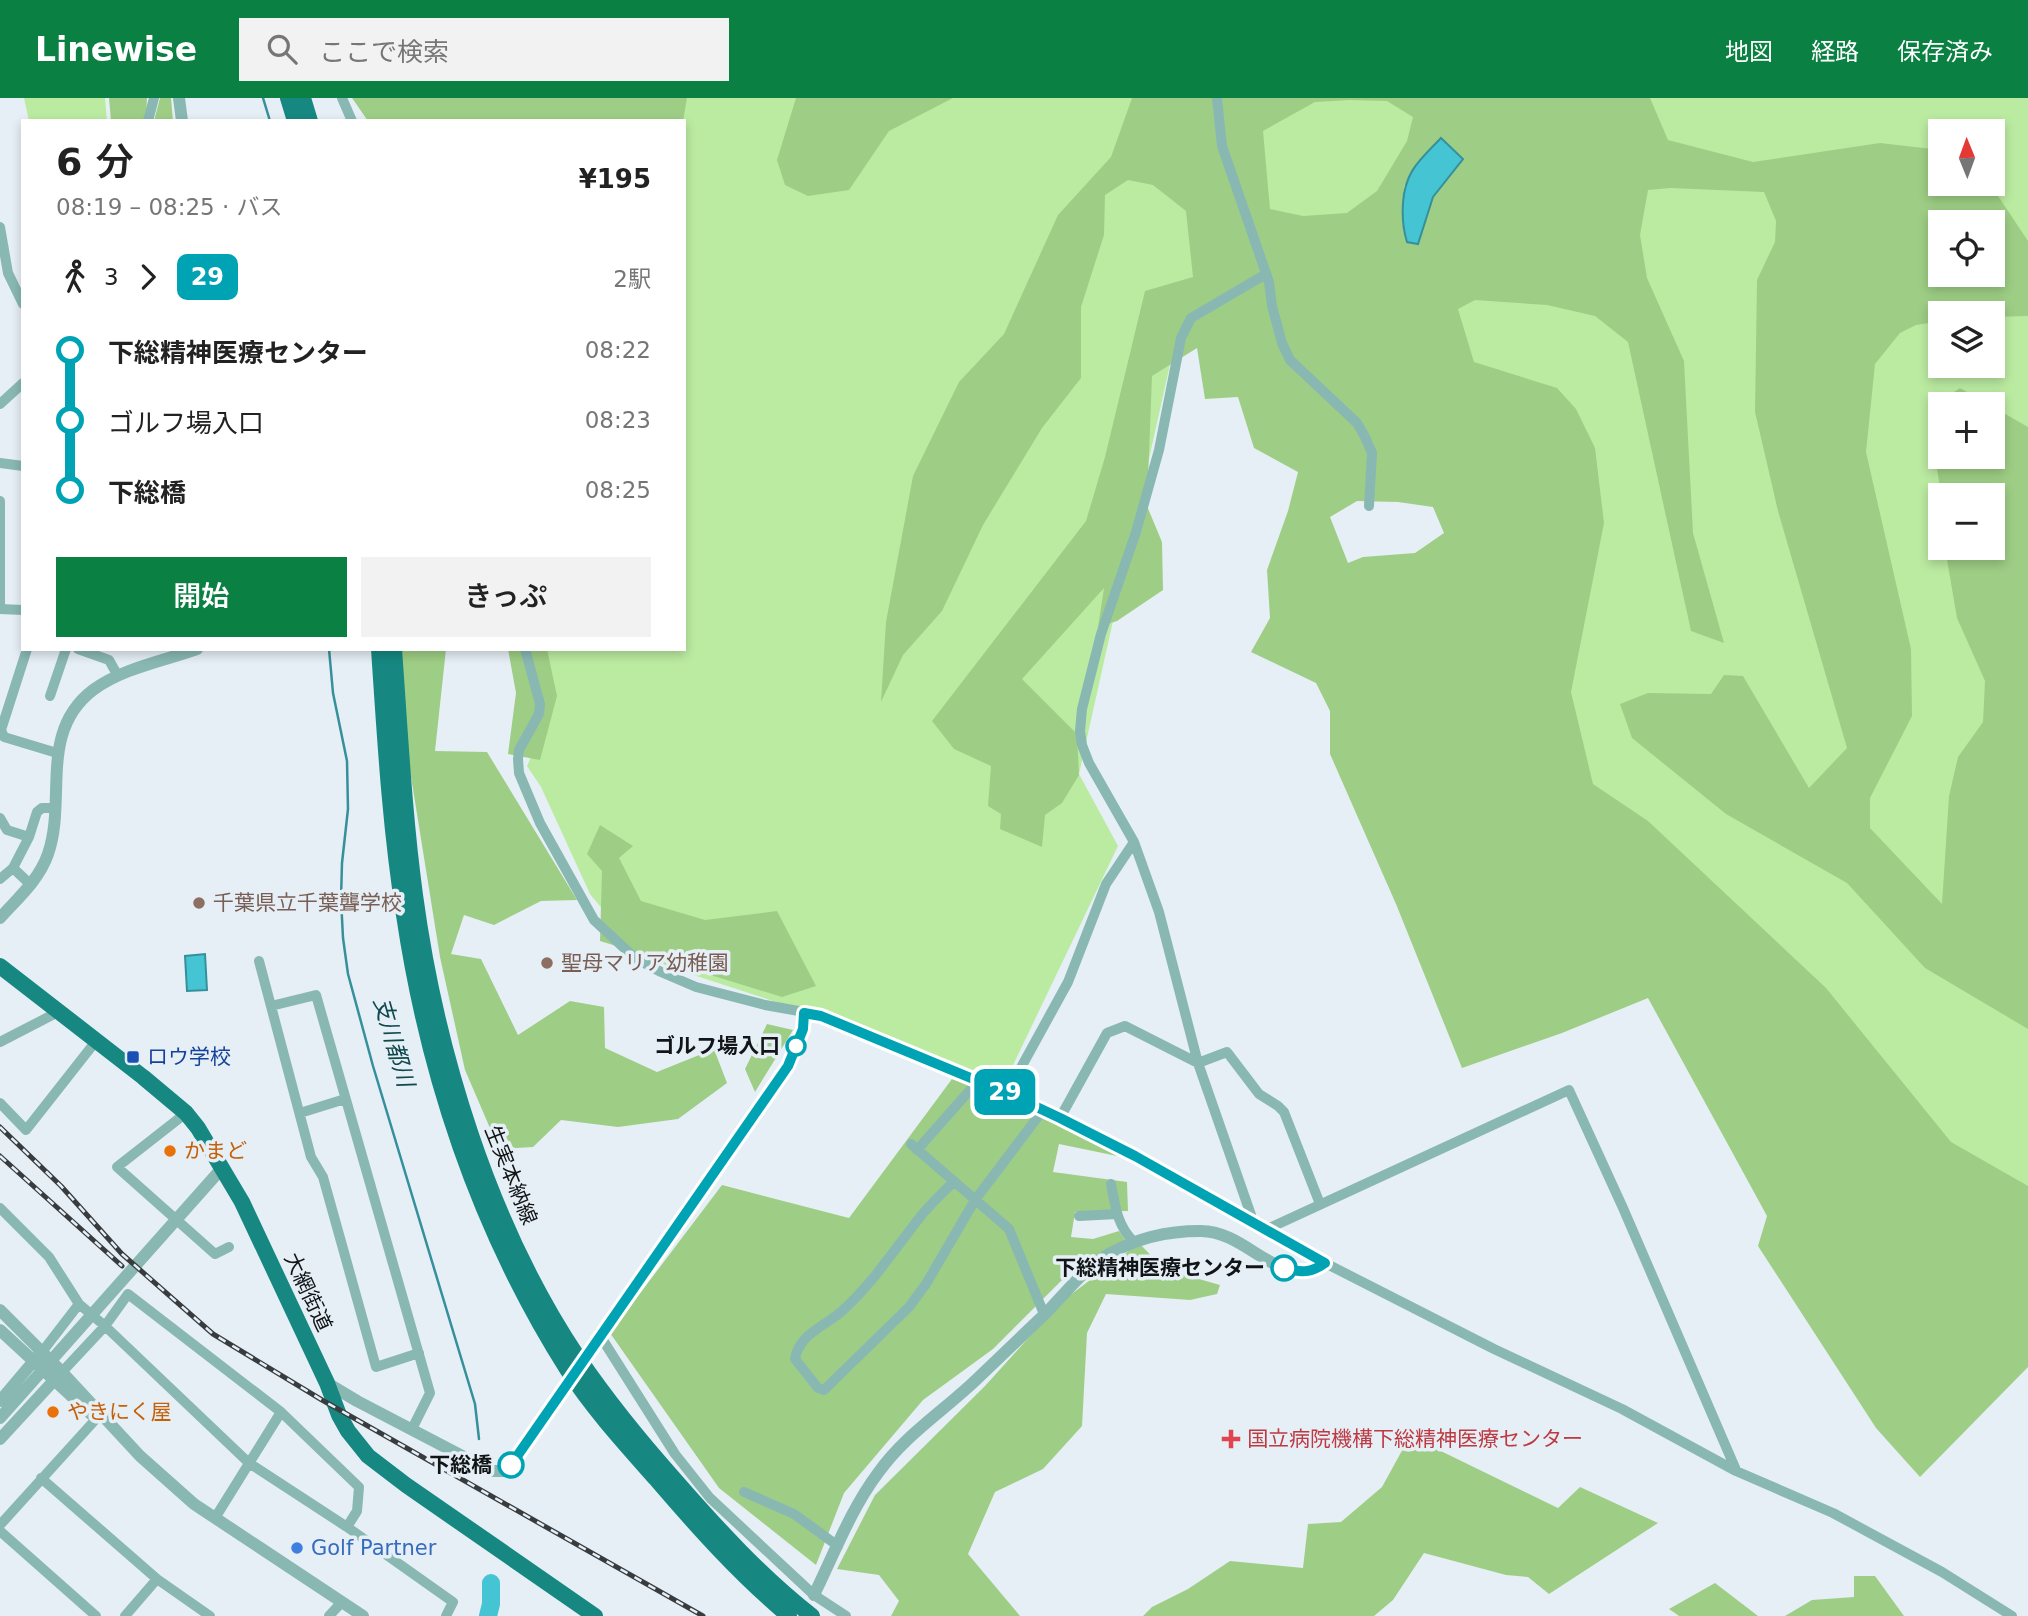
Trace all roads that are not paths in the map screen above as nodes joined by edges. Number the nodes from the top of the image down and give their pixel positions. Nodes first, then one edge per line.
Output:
1 (154, 98) edge
2 (180, 98) edge
3 (288, 98) edge
4 (303, 98) edge
5 (342, 98) edge
6 (1217, 98) edge
7 (149, 119) edge
8 (182, 119) edge
9 (294, 119) edge
10 (309, 119) edge
11 (351, 119) edge
12 (0, 227) edge
13 (1266, 274) junction
14 (21, 300) edge
15 (21, 385) edge
16 (0, 404) edge
17 (0, 463) edge
18 (21, 466) edge
19 (0, 501) edge
20 (1368, 506) dead end
21 (0, 609) edge
22 (21, 610) edge
23 (26, 651) edge
24 (65, 651) edge
25 (84, 651) edge
26 (189, 651) edge
27 (379, 651) edge
28 (394, 651) edge
29 (526, 651) edge
30 (118, 676) junction
31 (50, 696) dead end
32 (57, 753) junction
33 (55, 808) junction
34 (0, 818) edge
35 (3, 832) edge
36 (29, 837) junction
37 (1134, 842) junction
38 (13, 868) junction
39 (0, 879) edge
40 (31, 885) junction
41 (0, 918) edge
42 (260, 961) dead end
43 (0, 966) edge
44 (271, 1006) junction
45 (60, 1011) junction
46 (804, 1013) junction
47 (96, 1041) junction
48 (0, 1042) edge
49 (1198, 1063) junction
50 (978, 1081) junction
51 (1007, 1093) junction
52 (345, 1099) junction
53 (0, 1102) edge
54 (1043, 1110) junction
55 (186, 1113) junction
56 (300, 1113) junction
57 (1060, 1118) junction
58 (223, 1167) junction
59 (954, 1181) junction
60 (1111, 1184) dead end
61 (975, 1200) junction
62 (1320, 1204) junction
63 (0, 1208) edge
64 (1117, 1213) junction
65 (1079, 1216) dead end
66 (1252, 1223) junction
67 (1265, 1230) junction
68 (1133, 1241) junction
69 (229, 1247) dead end
70 (1325, 1263) junction
71 (79, 1304) junction
72 (0, 1310) edge
73 (1044, 1314) junction
74 (105, 1326) junction
75 (0, 1330) edge
76 (601, 1337) junction
77 (419, 1353) junction
78 (38, 1357) junction
79 (58, 1376) junction
80 (327, 1383) junction
81 (0, 1401) edge
82 (281, 1412) junction
83 (0, 1418) edge
84 (96, 1419) junction
85 (412, 1429) junction
86 (0, 1439) edge
87 (249, 1463) junction
88 (1736, 1471) junction
89 (41, 1478) junction
90 (744, 1492) dead end
91 (194, 1504) junction
92 (215, 1518) junction
93 (0, 1525) edge
94 (347, 1527) junction
95 (0, 1531) edge
96 (838, 1546) junction
97 (157, 1579) junction
98 (814, 1595) junction
99 (342, 1602) junction
100 (96, 1616) edge
101 (125, 1616) edge
102 (211, 1616) edge
103 (329, 1616) edge
104 (363, 1616) edge
105 (446, 1616) edge
106 (595, 1616) edge
107 (789, 1616) edge
108 (812, 1616) edge
109 (846, 1616) edge
110 (2012, 1616) edge

1 - 7 street
2 - 8 street
3 - 9 main road
4 - 10 main road
5 - 11 street
6 - 13 street
12 - 14 street
13 - 20 street
13 - 37 street
15 - 16 street
17 - 18 street
19 - 21 street
21 - 22 street
23 - 32 street
24 - 31 street
25 - 30 street
26 - 30 street
27 - 107 main road, 生実本納線
28 - 108 main road, 生実本納線
29 - 46 street
30 - 32 street
32 - 33 street
33 - 36 street
33 - 40 street
34 - 35 street
35 - 36 street
36 - 38 street
37 - 49 street
37 - 51 street
38 - 39 street
38 - 40 street
40 - 41 street
42 - 44 street
43 - 45 main road, 大網街道
44 - 52 street
44 - 56 street
45 - 47 main road, 大網街道
45 - 48 street
46 - 50 street
46 - 76 street
47 - 53 street
47 - 55 main road, 大網街道
49 - 57 street
49 - 62 street
49 - 66 street
50 - 51 street
50 - 59 street
51 - 54 street
52 - 56 street
52 - 77 street
54 - 57 street
54 - 61 street
55 - 58 main road, 大網街道
55 - 69 street
56 - 77 street
57 - 66 street
58 - 80 main road, 大網街道
58 - 83 street
59 - 61 street
59 - 61 street
60 - 64 street
61 - 73 street
62 - 67 street
62 - 88 street
63 - 71 street
64 - 65 street
64 - 68 street
66 - 67 street
67 - 70 street
68 - 70 street
68 - 73 street
70 - 88 street
71 - 74 street
71 - 78 street
72 - 78 street
73 - 96 street
74 - 79 street
74 - 82 street
74 - 87 street
75 - 78 street
76 - 85 street
76 - 98 street
77 - 85 street
78 - 79 street
78 - 81 street
79 - 84 street
79 - 86 street
79 - 91 street
80 - 85 street
80 - 106 main road, 大網街道
82 - 87 street
82 - 94 street
84 - 89 street
84 - 91 street
87 - 92 street
87 - 94 street
88 - 110 street
89 - 93 street
89 - 97 street
90 - 96 street
91 - 92 street
92 - 99 street
94 - 105 street
95 - 100 street
96 - 98 street
97 - 101 street
97 - 102 street
98 - 109 street
99 - 103 street
99 - 104 street

